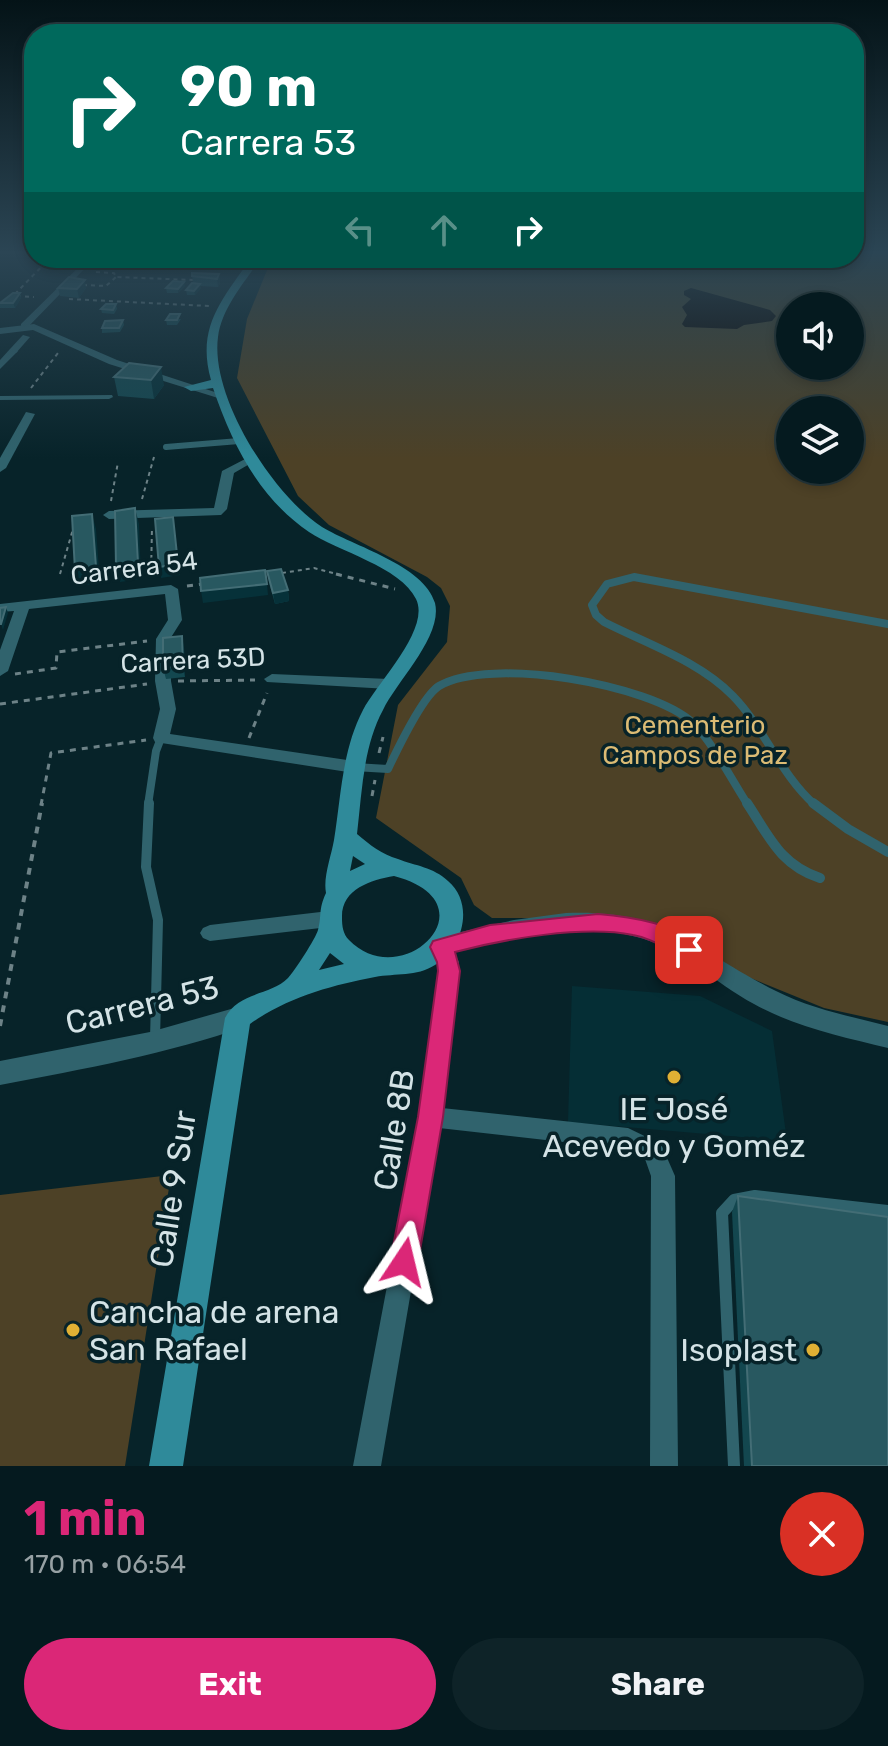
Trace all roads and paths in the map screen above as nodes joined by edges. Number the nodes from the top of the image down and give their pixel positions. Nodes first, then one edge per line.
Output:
1 (33, 322) edge
2 (218, 322) edge
3 (3, 330) edge
4 (25, 332) junction
5 (65, 343) junction
6 (0, 350) edge
7 (13, 351) junction
8 (0, 366) edge
9 (191, 387) joint
10 (221, 390) junction
11 (109, 397) dead end
12 (0, 398) edge
13 (22, 399) junction
14 (30, 414) dead end
15 (239, 441) junction
16 (166, 447) dead end
17 (154, 457) dead end
18 (249, 460) junction
19 (118, 462) dead end
20 (0, 468) edge
21 (152, 512) junction
22 (138, 513) junction
23 (109, 515) junction
24 (60, 574) dead end
25 (151, 575) dead end
26 (271, 575) edge
27 (214, 583) edge
28 (171, 589) junction
29 (402, 591) dead end
30 (23, 606) junction
31 (0, 608) edge
32 (888, 624) edge
33 (163, 639) junction
34 (7, 672) edge
35 (272, 679) junction
36 (163, 681) junction
37 (389, 684) junction
38 (0, 704) edge
39 (384, 736) dead end
40 (161, 738) junction
41 (244, 753) junction
42 (354, 767) junction
43 (377, 770) junction
44 (370, 805) dead end
45 (345, 836) junction
46 (888, 852) edge
47 (394, 867) junction
48 (820, 878) dead end
49 (336, 891) junction
50 (454, 920) junction
51 (330, 925) junction
52 (210, 933) dead end
53 (490, 934) junction
54 (442, 946) junction
55 (378, 966) junction
56 (295, 989) junction
57 (238, 1018) junction
58 (0, 1026) edge
59 (888, 1037) edge
60 (154, 1043) junction
61 (0, 1073) edge
62 (430, 1117) junction
63 (888, 1211) edge
64 (166, 1466) edge
65 (367, 1466) edge
66 (664, 1466) edge
67 (734, 1466) edge

1 - 4 street
2 - 10 main road
3 - 4 street
4 - 5 street
4 - 7 street
5 - 9 street
5 - 13 path
6 - 7 street
7 - 8 street
9 - 10 main road
10 - 15 main road
11 - 13 street
12 - 13 street
14 - 20 street
15 - 16 lane
15 - 18 main road
17 - 22 path
18 - 21 street
18 - 37 main road
19 - 23 path
21 - 22 street
21 - 25 path
22 - 23 street
23 - 24 path
26 - 29 path
27 - 28 path, Carrera 54
28 - 30 street, Carrera 54
28 - 33 street
30 - 31 street, Carrera 54
30 - 34 street
32 - 46 lane
33 - 34 path
33 - 36 street
35 - 36 path, Carrera 53D
35 - 37 street, Carrera 53D
35 - 41 path
36 - 38 path, Carrera 53D
36 - 40 street
37 - 42 main road
39 - 43 path
40 - 41 street
40 - 58 path
40 - 60 lane
41 - 42 street
42 - 43 lane
42 - 45 main road
43 - 44 path
43 - 48 lane
45 - 47 main road
45 - 49 main road
47 - 49 main road
47 - 50 main road
49 - 51 main road
50 - 53 street
50 - 54 main road
51 - 52 street
51 - 55 main road
51 - 56 main road
53 - 54 street
53 - 59 street
54 - 55 main road
54 - 62 street, Calle 8B
55 - 56 main road, Carrera 53
56 - 57 main road, Carrera 53
57 - 60 street, Carrera 53
57 - 64 main road, Calle 9 Sur
60 - 61 street, Carrera 53
62 - 65 street, Calle 8B
62 - 66 street
63 - 67 lane

